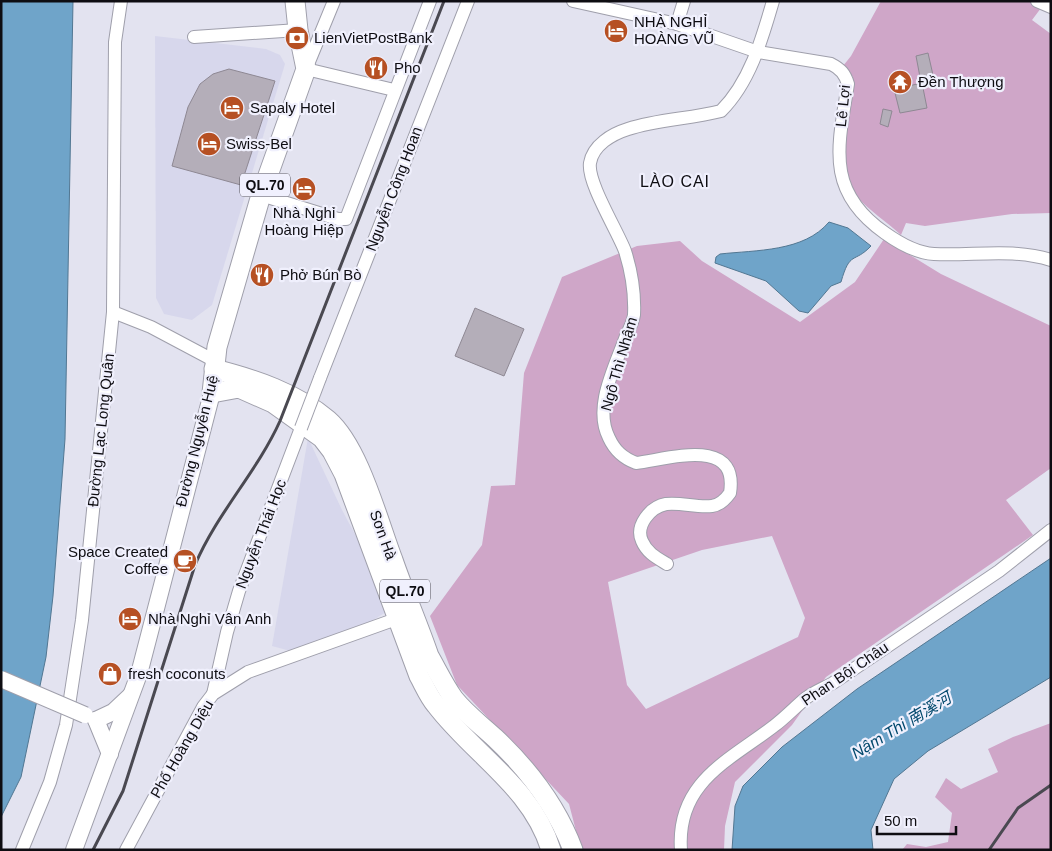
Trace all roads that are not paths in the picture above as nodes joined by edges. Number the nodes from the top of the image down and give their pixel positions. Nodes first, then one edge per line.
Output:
1 (120, 1) edge
2 (295, 1) edge
3 (334, 1) edge
4 (430, 1) edge
5 (468, 1) edge
6 (573, 1) edge
7 (684, 1) edge
8 (773, 1) edge
9 (1037, 1) edge
10 (601, 4) edge
11 (1051, 7) edge
12 (677, 24) junction
13 (298, 30) junction
14 (194, 37) dead end
15 (758, 52) junction
16 (306, 69) junction
17 (394, 90) junction
18 (261, 195) junction
19 (1051, 260) edge
20 (113, 312) junction
21 (215, 365) junction
22 (320, 378) joint
23 (212, 392) junction
24 (1051, 530) edge
25 (667, 564) dead end
26 (406, 614) junction
27 (1, 679) edge
28 (133, 693) junction
29 (213, 694) junction
30 (90, 718) junction
31 (110, 754) junction
32 (22, 850) edge
33 (74, 850) edge
34 (126, 850) edge
35 (551, 850) edge
36 (573, 850) edge
37 (681, 850) edge

1 - 20 street, Đường Lạc Long Quân
2 - 13 highway
3 - 16 street
4 - 17 street
5 - 22 street, Nguyễn Công Hoan
6 - 10 street, Lê Lợi
7 - 12 street
8 - 15 street, Ngô Thì Nhậm
9 - 11 street
10 - 12 street, Lê Lợi
12 - 15 street, Lê Lợi
13 - 14 street
13 - 16 highway
15 - 19 street, Lê Lợi
15 - 25 street, Ngô Thì Nhậm
16 - 17 street
16 - 18 highway, Đường Nguyễn Huệ / QL.70
17 - 18 street
18 - 21 highway, Đường Nguyễn Huệ / QL.70
20 - 21 street
20 - 32 street, Đường Lạc Long Quân
21 - 23 highway, Đường Nguyễn Huệ / QL.70
21 - 26 highway, Sơn Hà / QL.70
22 - 29 street, Nguyễn Thái Học, bridge
23 - 26 highway, Sơn Hà / QL.70
23 - 28 main road, Đường Nguyễn Huệ
24 - 37 street, Phan Bội Châu
26 - 29 street, Phố Hoàng Diệu
26 - 35 highway, Sơn Hà / QL.70
26 - 36 highway, Sơn Hà / QL.70
27 - 30 main road, bridge
28 - 30 main road
28 - 31 main road, Đường Nguyễn Huệ
29 - 34 street, Phố Hoàng Diệu
30 - 31 main road
31 - 33 main road, Đường Nguyễn Huệ

